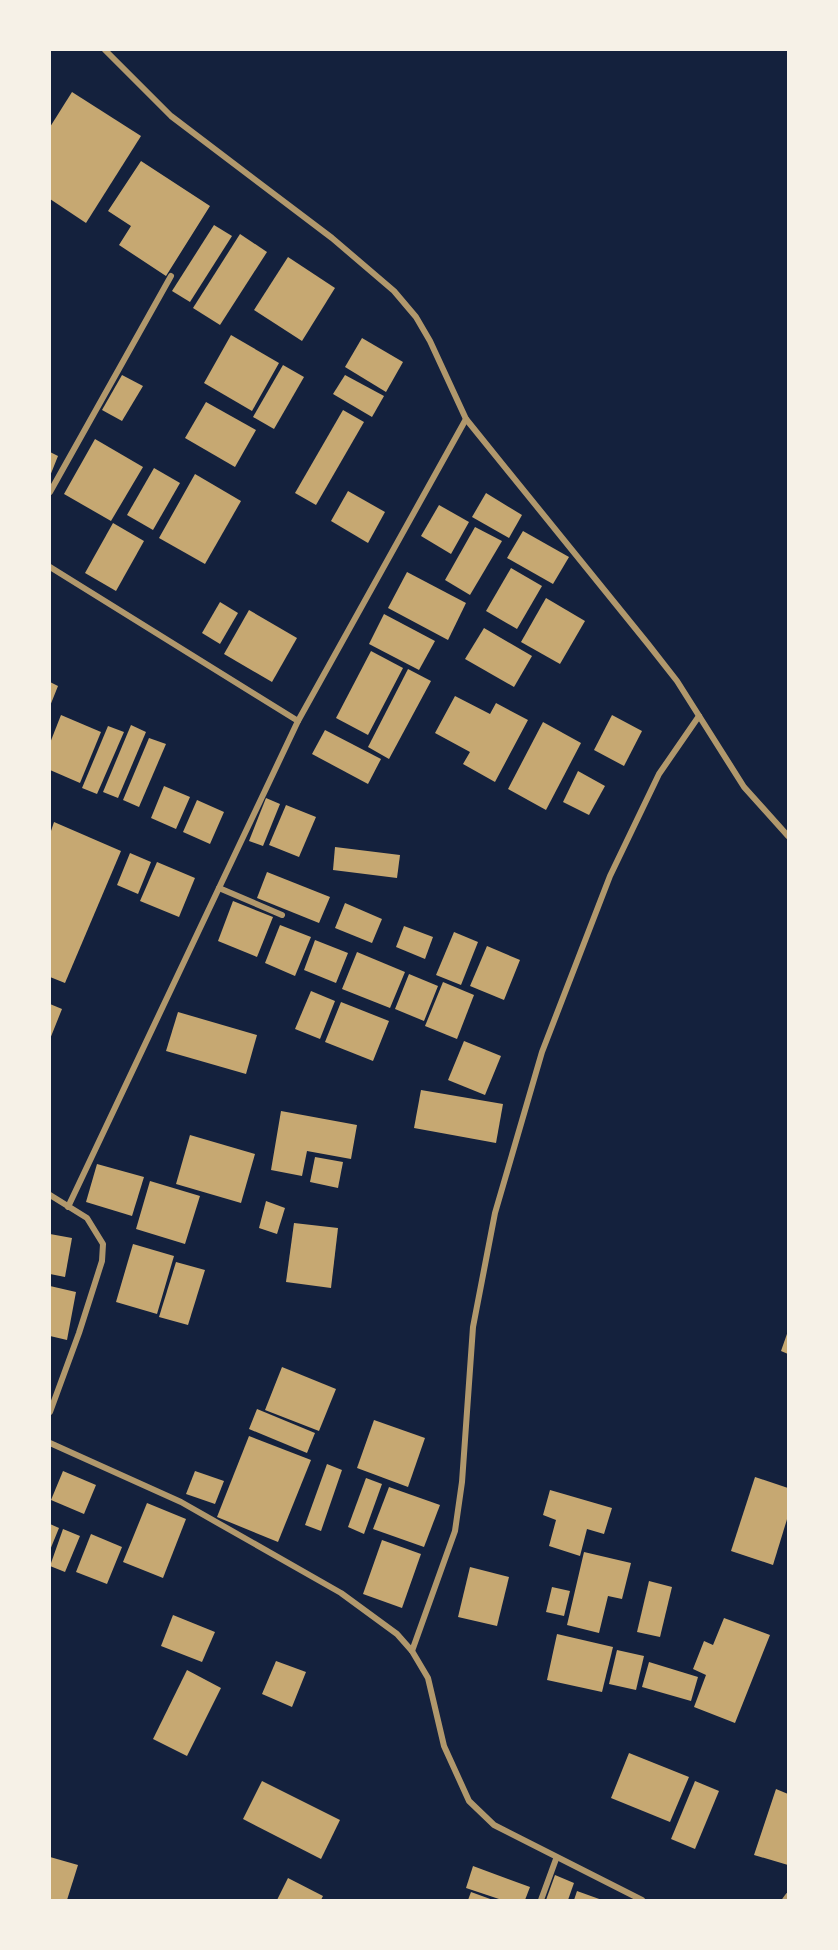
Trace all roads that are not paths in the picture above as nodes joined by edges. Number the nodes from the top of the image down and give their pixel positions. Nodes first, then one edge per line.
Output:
1 (105, 50) edge
2 (171, 276) dead end
3 (466, 419) junction
4 (50, 492) edge
5 (50, 567) edge
6 (699, 716) junction
7 (298, 721) junction
8 (789, 836) edge
9 (219, 888) junction
10 (282, 915) dead end
11 (50, 1195) edge
12 (68, 1206) junction
13 (50, 1412) edge
14 (50, 1443) edge
15 (412, 1651) junction
16 (556, 1859) junction
17 (789, 1896) edge
18 (541, 1900) edge
19 (642, 1900) edge
20 (785, 1900) edge

1 - 3 street
2 - 4 street
3 - 6 street
3 - 7 street
5 - 7 street
6 - 8 street
6 - 15 street
7 - 9 street
9 - 10 street
9 - 12 street
11 - 12 street
12 - 13 street
14 - 15 street
15 - 16 street
16 - 18 street
16 - 19 street
17 - 20 street

